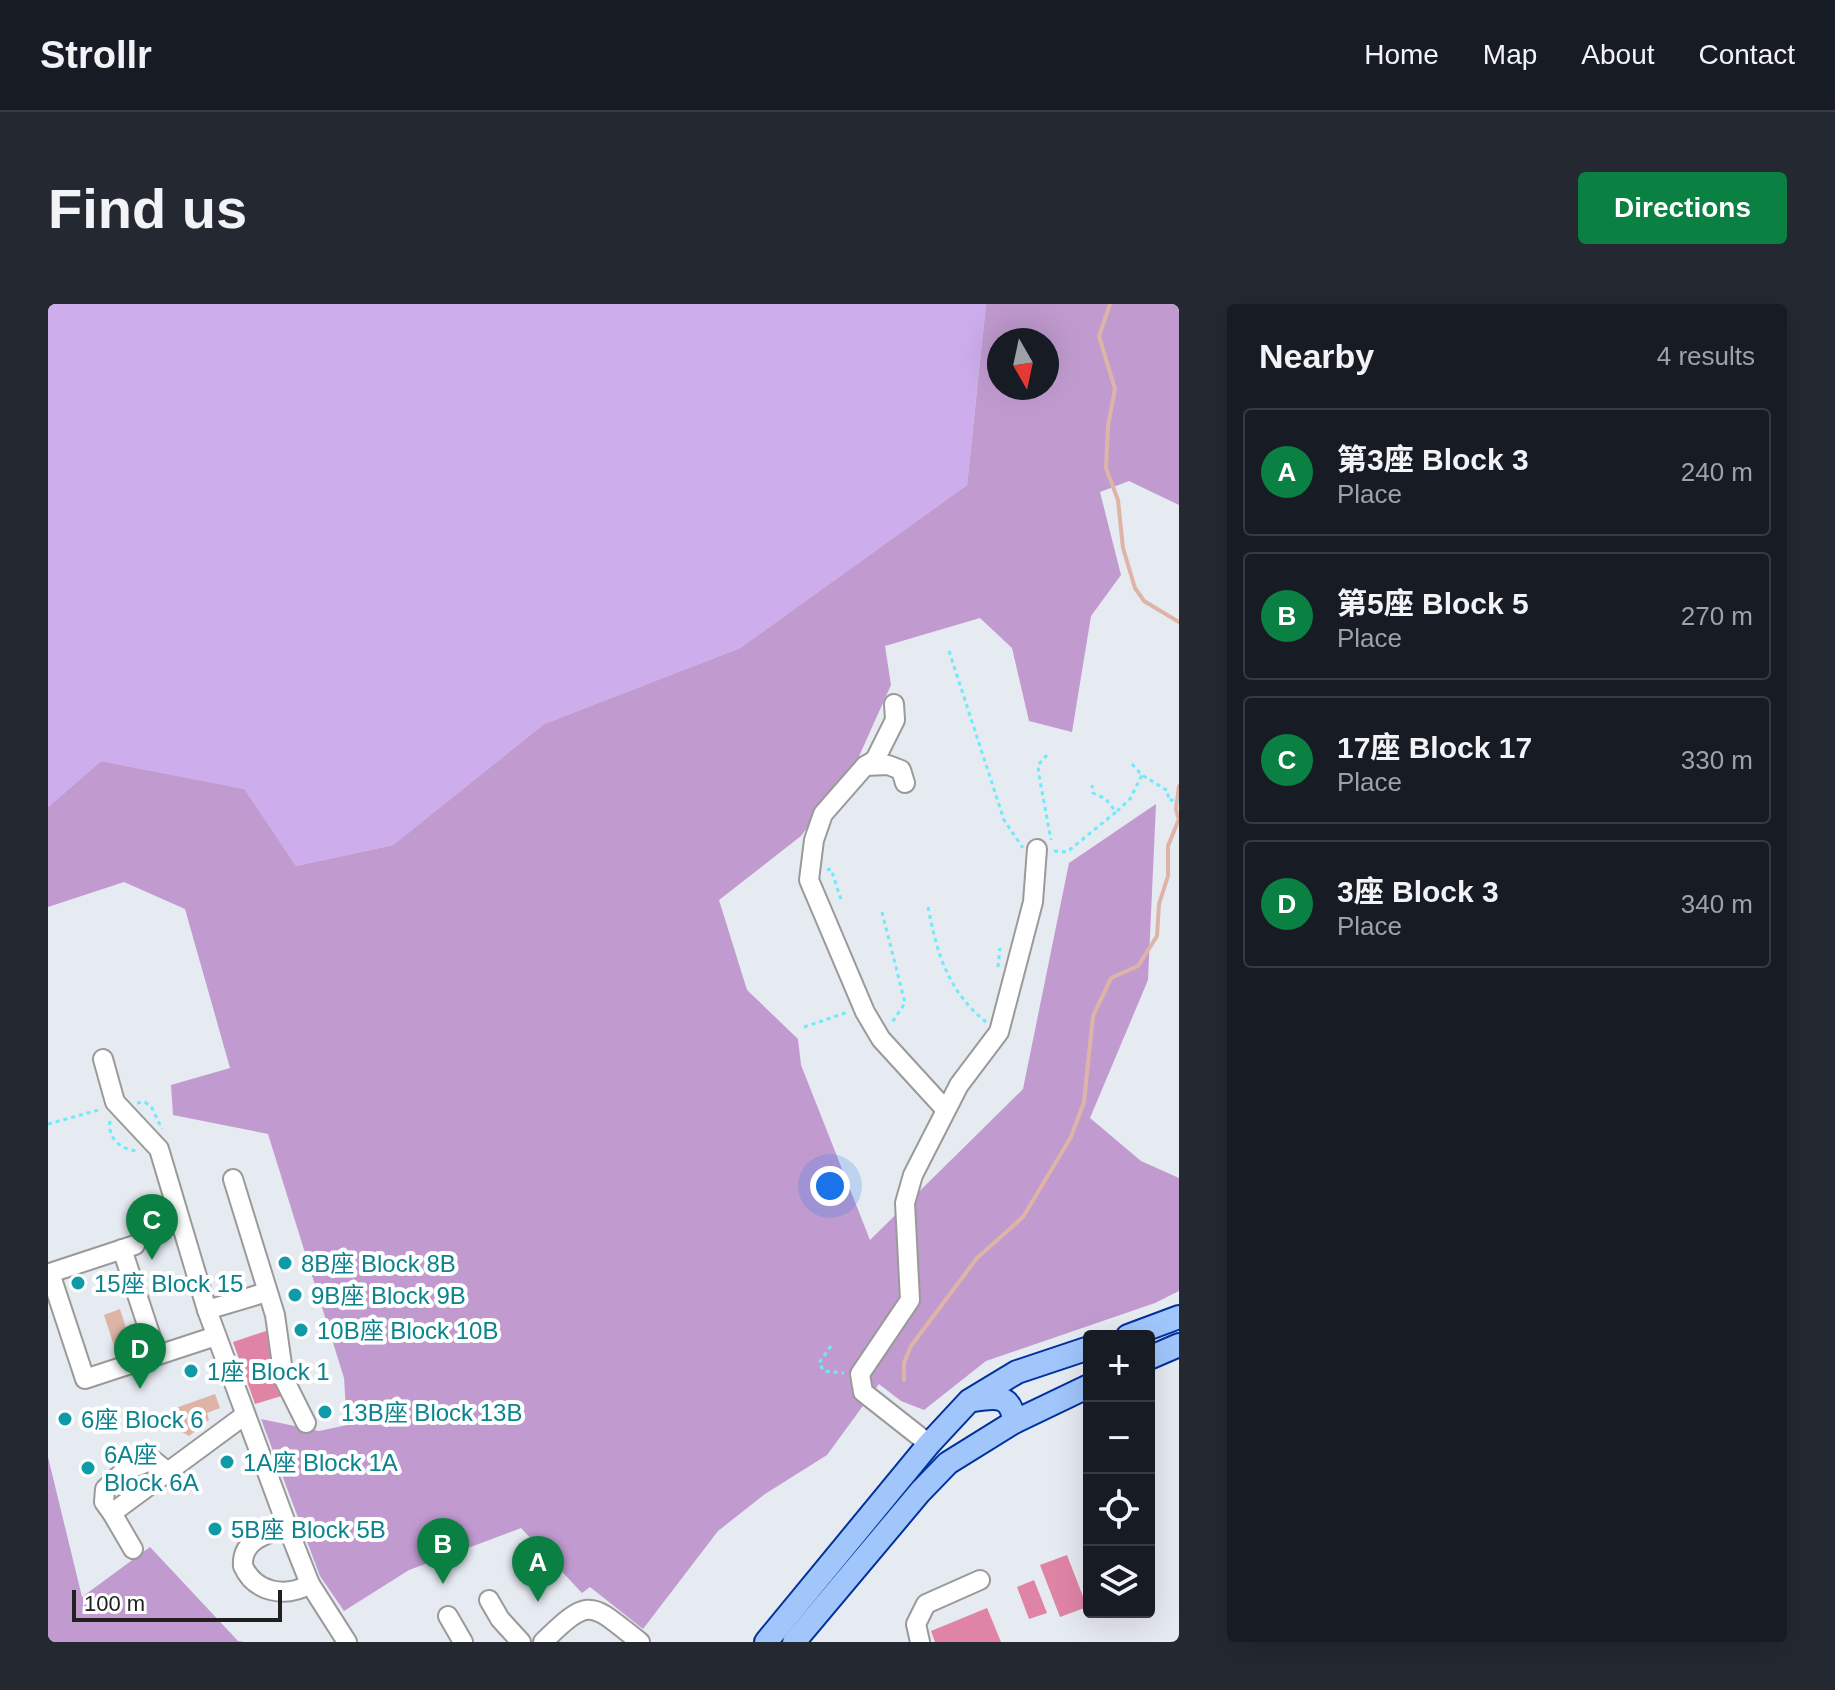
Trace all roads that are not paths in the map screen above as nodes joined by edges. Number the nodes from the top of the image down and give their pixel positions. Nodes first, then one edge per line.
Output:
1 (894, 704) dead end
2 (865, 766) junction
3 (905, 783) dead end
4 (1042, 852) road end
5 (103, 1059) dead end
6 (945, 1109) junction
7 (233, 1179) dead end
8 (267, 1292) junction
9 (207, 1310) junction
10 (1179, 1317) edge
11 (1144, 1330) edge
12 (216, 1336) junction
13 (1179, 1345) edge
14 (1083, 1350) edge
15 (157, 1355) junction
16 (1155, 1355) edge
17 (1083, 1389) edge
18 (969, 1401) junction
19 (245, 1415) junction
20 (1014, 1422) junction
21 (306, 1423) dead end
22 (929, 1444) junction
23 (168, 1472) junction
24 (112, 1513) junction
25 (287, 1526) junction
26 (133, 1549) dead end
27 (980, 1580) dead end
28 (310, 1584) junction
29 (489, 1600) dead end
30 (448, 1616) dead end
31 (347, 1642) edge
32 (463, 1642) edge
33 (521, 1642) edge
34 (543, 1642) edge
35 (640, 1642) edge
36 (766, 1642) edge
37 (794, 1642) edge
38 (920, 1642) edge

1 - 2 street
2 - 3 street
2 - 6 street
4 - 6 street
5 - 9 street
6 - 22 street
7 - 8 street
8 - 9 street
8 - 21 street
9 - 12 street
10 - 11 main road
12 - 15 street
12 - 19 street
13 - 16 main road
14 - 18 main road
15 - 15 street
17 - 20 main road
18 - 20 main road
18 - 22 main road
19 - 23 street
19 - 25 street
20 - 37 main road
22 - 36 main road
23 - 24 street
23 - 24 street
24 - 26 street
25 - 28 street
25 - 28 street
27 - 38 street
28 - 31 street
29 - 33 street
30 - 32 street
34 - 35 street

